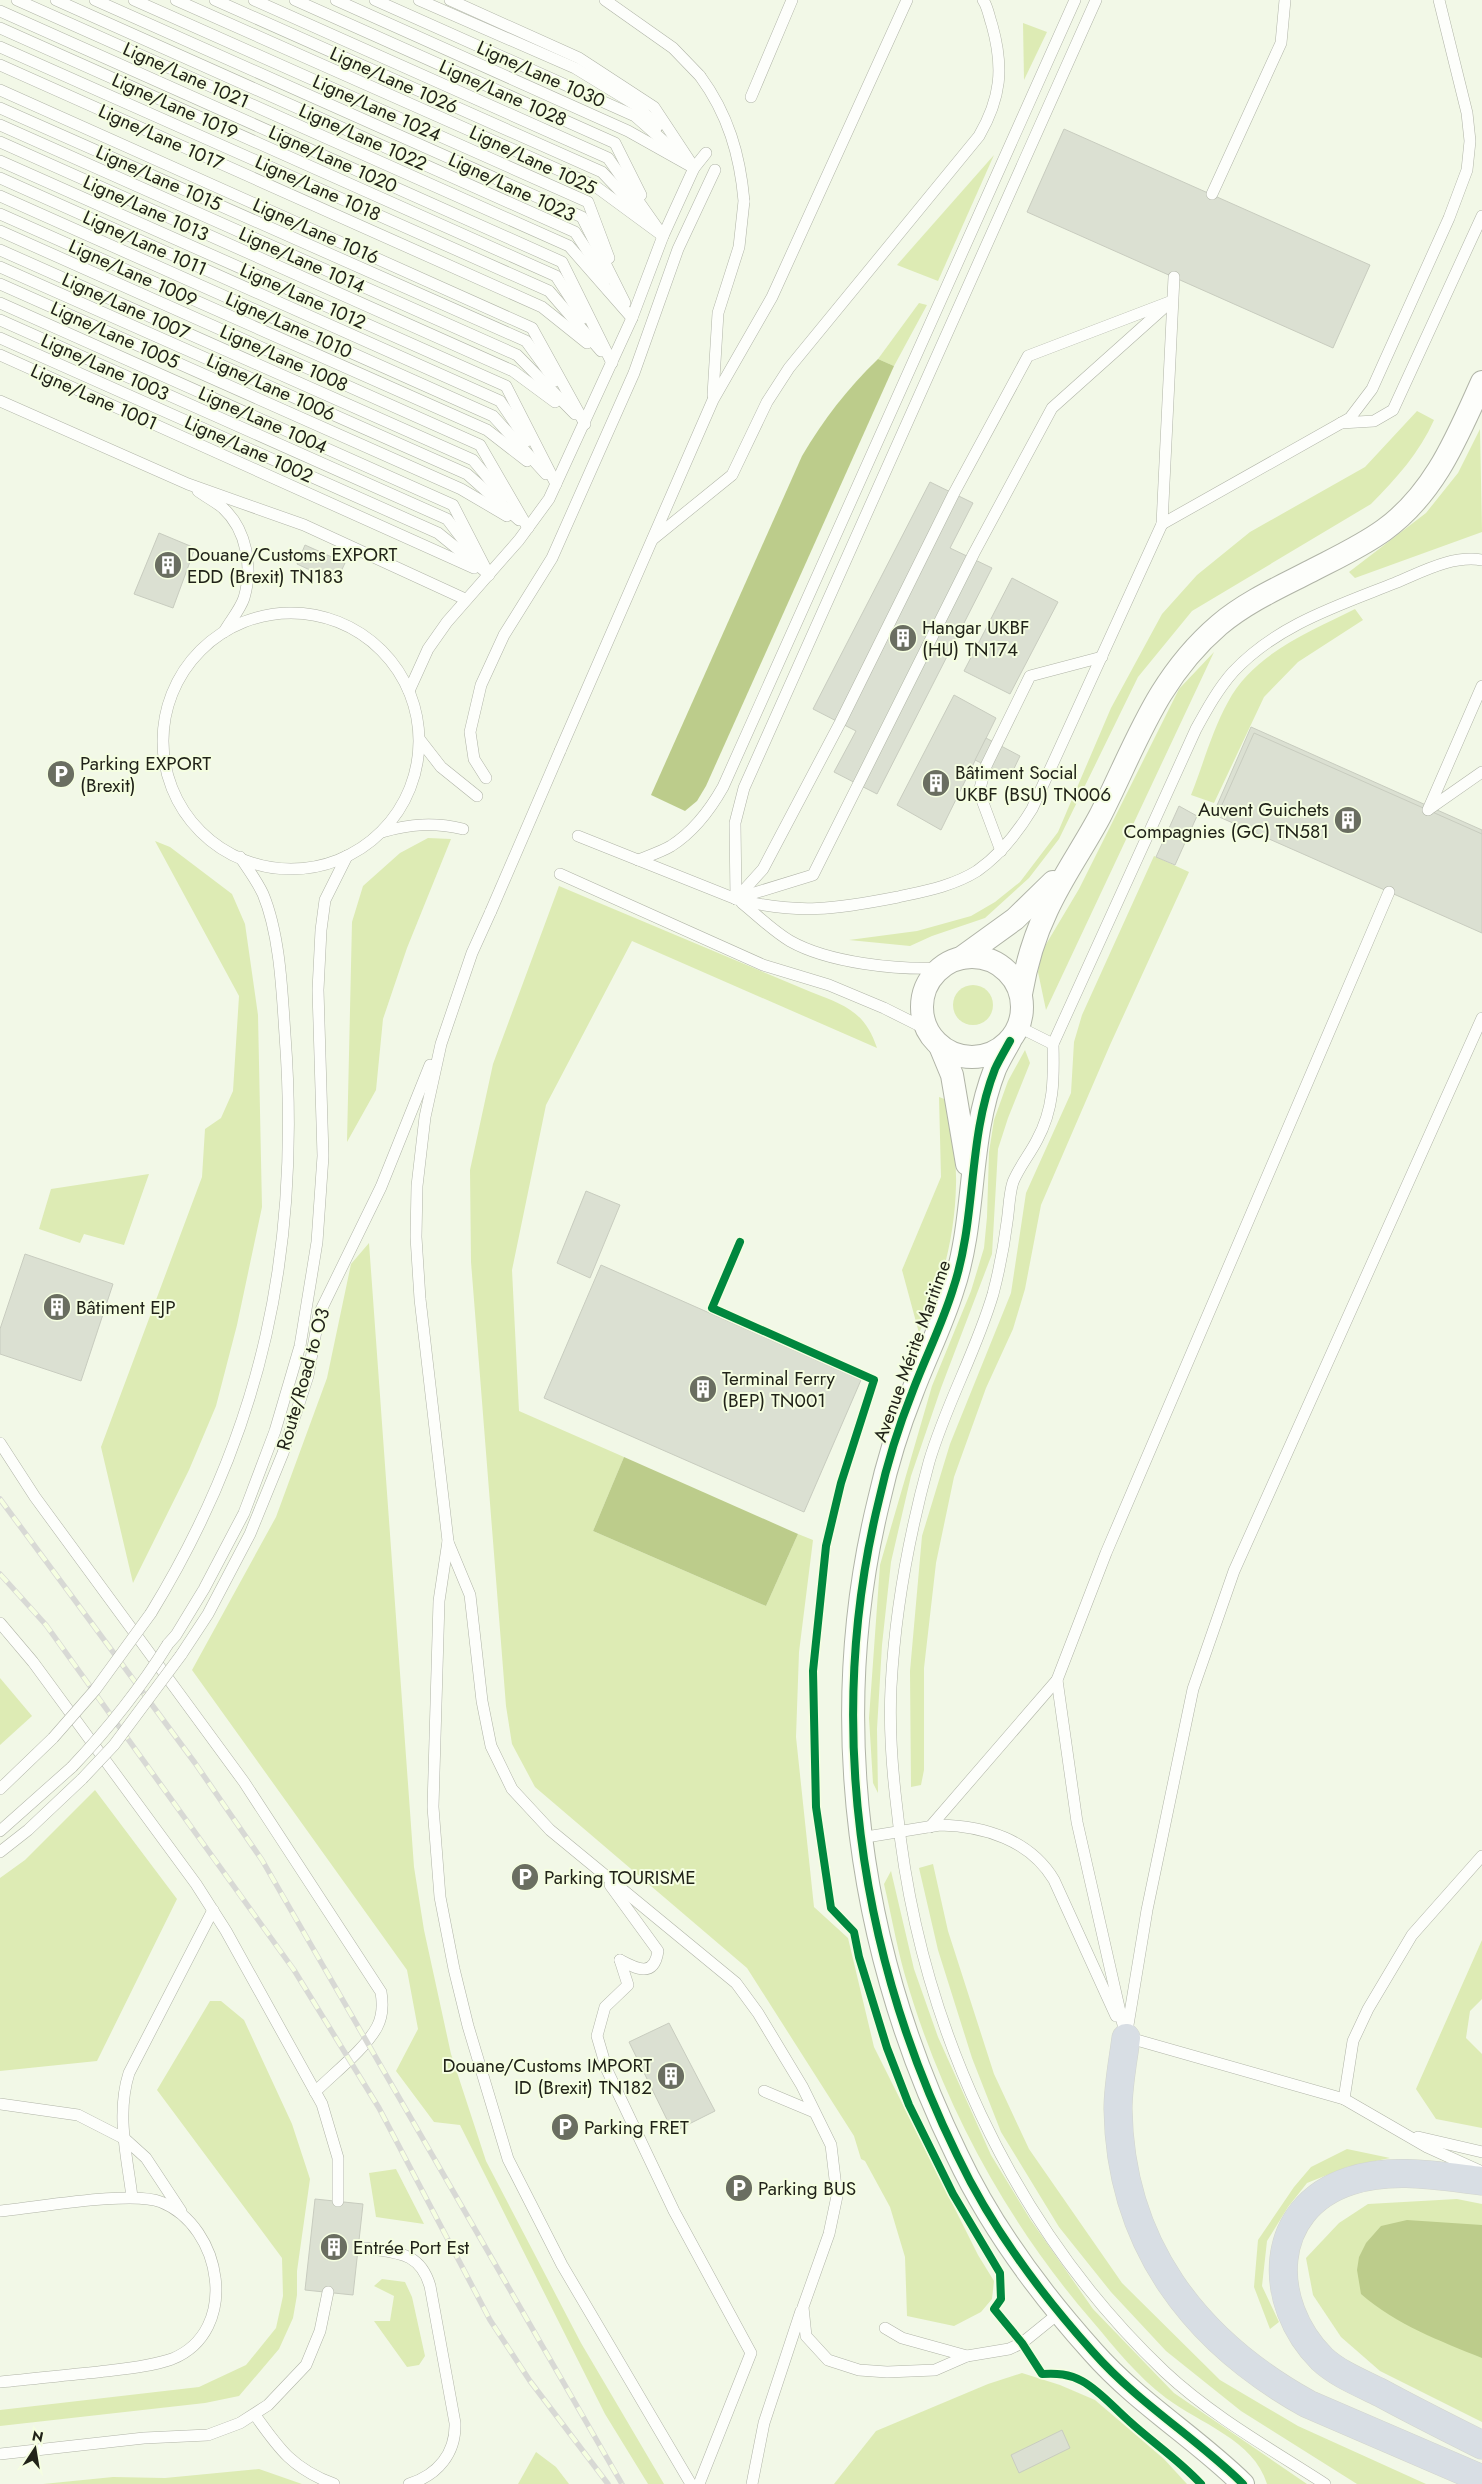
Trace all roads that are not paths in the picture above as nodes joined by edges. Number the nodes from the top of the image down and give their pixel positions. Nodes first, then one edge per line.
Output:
1 (17, 0) edge
2 (56, 0) edge
3 (95, 0) edge
4 (134, 0) edge
5 (176, 0) edge
6 (215, 0) edge
7 (254, 0) edge
8 (295, 0) edge
9 (336, 0) edge
10 (375, 0) edge
11 (419, 0) edge
12 (450, 0) edge
13 (605, 0) edge
14 (907, 0) edge
15 (983, 0) edge
16 (1075, 0) edge
17 (1096, 0) edge
18 (1285, 0) edge
19 (1439, 0) edge
20 (789, 2) edge
21 (0, 11) edge
22 (0, 28) edge
23 (0, 47) edge
24 (0, 65) edge
25 (0, 90) edge
26 (751, 97) dead end
27 (0, 108) edge
28 (0, 125) edge
29 (0, 142) edge
30 (706, 153) dead end
31 (0, 161) edge
32 (694, 168) junction
33 (715, 170) dead end
34 (0, 178) edge
35 (1212, 194) dead end
36 (0, 196) edge
37 (0, 214) edge
38 (1482, 216) edge
39 (0, 231) edge
40 (663, 236) junction
41 (0, 250) edge
42 (0, 267) edge
43 (1174, 278) dead end
44 (0, 284) edge
45 (1172, 301) junction
46 (0, 303) edge
47 (632, 318) junction
48 (0, 320) edge
49 (0, 338) edge
50 (0, 355) edge
51 (612, 363) junction
52 (1482, 382) edge
53 (713, 400) junction
54 (0, 401) edge
55 (585, 424) junction
56 (1340, 424) junction
57 (188, 484) junction
58 (556, 484) junction
59 (1162, 524) junction
60 (528, 528) junction
61 (651, 541) junction
62 (1482, 560) edge
63 (489, 575) junction
64 (465, 599) junction
65 (224, 632) junction
66 (1102, 656) junction
67 (1482, 686) edge
68 (409, 690) junction
69 (420, 740) junction
70 (1482, 772) edge
71 (486, 778) dead end
72 (477, 796) dead end
73 (463, 829) dead end
74 (382, 832) junction
75 (578, 836) dead end
76 (1000, 850) junction
77 (347, 856) junction
78 (240, 857) junction
79 (638, 860) junction
80 (1073, 861) junction
81 (560, 874) dead end
82 (1389, 892) dead end
83 (736, 899) junction
84 (961, 958) junction
85 (940, 968) junction
86 (1021, 994) junction
87 (450, 1015) junction
88 (1482, 1018) edge
89 (1014, 1034) junction
90 (934, 1038) junction
91 (1053, 1044) junction
92 (971, 1201) junction
93 (0, 1443) edge
94 (448, 1541) junction
95 (0, 1623) edge
96 (1057, 1680) junction
97 (0, 1789) edge
98 (935, 1826) junction
99 (0, 1831) edge
100 (899, 1832) junction
101 (860, 1838) junction
102 (0, 1852) edge
103 (1482, 1856) edge
104 (601, 1872) junction
105 (213, 1910) junction
106 (1126, 2038) junction
107 (764, 2091) dead end
108 (315, 2092) junction
109 (1344, 2099) junction
110 (0, 2104) edge
111 (814, 2112) junction
112 (1402, 2132) junction
113 (125, 2139) junction
114 (1482, 2152) edge
115 (1482, 2171) edge
116 (1482, 2181) edge
117 (132, 2197) junction
118 (338, 2201) dead end
119 (0, 2211) edge
120 (184, 2217) junction
121 (365, 2248) dead end
122 (328, 2292) dead end
123 (802, 2307) junction
124 (1060, 2313) junction
125 (885, 2328) dead end
126 (967, 2356) junction
127 (0, 2382) edge
128 (255, 2415) junction
129 (1482, 2445) edge
130 (0, 2454) edge
131 (1482, 2479) edge
132 (1240, 2482) edge
133 (334, 2484) edge
134 (409, 2484) edge
135 (691, 2484) edge
136 (699, 2484) edge
137 (752, 2484) edge
138 (1325, 2484) edge

1 - 47 lane, Ligne/Lane 1021
2 - 47 lane, Ligne/Lane 1022
3 - 47 lane, Ligne/Lane 1023
4 - 47 lane, Ligne/Lane 1024
5 - 40 lane, Ligne/Lane 1025
6 - 40 lane, Ligne/Lane 1026
7 - 40 lane
8 - 40 lane, Ligne/Lane 1028
9 - 32 lane
10 - 32 lane, Ligne/Lane 1030
11 - 32 lane
12 - 32 lane
13 - 53 lane, bridge
14 - 53 lane
15 - 61 lane
16 - 79 lane
17 - 83 lane
18 - 35 lane
19 - 56 lane
20 - 26 lane
21 - 51 lane, Ligne/Lane 1020
22 - 51 lane, Ligne/Lane 1019
23 - 51 lane, Ligne/Lane 1018
24 - 51 lane, Ligne/Lane 1017
25 - 55 lane, Ligne/Lane 1016
27 - 55 lane, Ligne/Lane 1015
28 - 55 lane, Ligne/Lane 1014
29 - 55 lane, Ligne/Lane 1013
30 - 32 lane
31 - 58 lane, Ligne/Lane 1012
32 - 40 lane
33 - 71 lane
34 - 58 lane, Ligne/Lane 1011
36 - 58 lane, Ligne/Lane 1010
37 - 58 lane, Ligne/Lane 1009
38 - 56 lane
39 - 60 lane, Ligne/Lane 1008
40 - 47 lane
41 - 60 lane, Ligne/Lane 1007
42 - 60 lane, Ligne/Lane 1006
43 - 45 lane
44 - 60 lane, Ligne/Lane 1005
45 - 59 lane
45 - 83 lane
45 - 83 lane
46 - 63 lane, Ligne/Lane 1004
47 - 51 lane
48 - 63 lane, Ligne/Lane 1003
49 - 63 lane, Ligne/Lane 1002
50 - 63 lane, Ligne/Lane 1001
51 - 55 lane
52 - 80 street
53 - 61 lane
54 - 57 lane
55 - 58 lane
56 - 59 lane
57 - 64 lane
57 - 65 lane
58 - 60 lane
59 - 66 lane
60 - 63 lane
61 - 87 lane, bridge
62 - 91 lane
63 - 64 lane
64 - 68 lane
65 - 68 lane
65 - 78 lane
66 - 76 lane
66 - 76 lane
67 - 70 lane
68 - 69 lane
69 - 72 lane
69 - 74 lane
73 - 74 lane
74 - 77 lane
75 - 79 lane
76 - 83 lane
77 - 78 lane
77 - 99 lane, bridge
78 - 97 lane, bridge
79 - 83 lane
80 - 84 street
80 - 86 street
81 - 90 lane
82 - 96 lane
83 - 85 lane
84 - 85 street
84 - 86 street
85 - 90 street
86 - 89 street
87 - 94 lane
87 - 102 lane, Route/Road to O3, bridge
88 - 106 lane
89 - 90 street
89 - 91 lane
89 - 92 street, Avenue Mérite Maritime
90 - 92 street, Avenue Mérite Maritime
91 - 100 lane
92 - 101 street, Avenue Mérite Maritime
93 - 108 lane
94 - 104 lane
94 - 135 lane
95 - 105 lane
96 - 98 lane
96 - 106 lane
98 - 100 lane
98 - 106 lane
100 - 101 lane
100 - 138 lane
101 - 124 street, Avenue Mérite Maritime
103 - 109 lane
104 - 111 lane
104 - 136 lane
105 - 108 lane
105 - 113 lane
106 - 109 lane
106 - 131 highway
107 - 111 lane
108 - 118 lane
109 - 112 lane
110 - 113 lane
111 - 123 lane
112 - 114 lane
112 - 115 lane
113 - 117 lane
113 - 120 lane
116 - 129 highway
117 - 119 lane
117 - 120 lane
120 - 127 lane
121 - 134 lane
122 - 128 lane
123 - 126 lane
123 - 137 lane
124 - 126 lane
124 - 132 street, Avenue Mérite Maritime
125 - 126 lane
128 - 130 lane
128 - 133 lane

